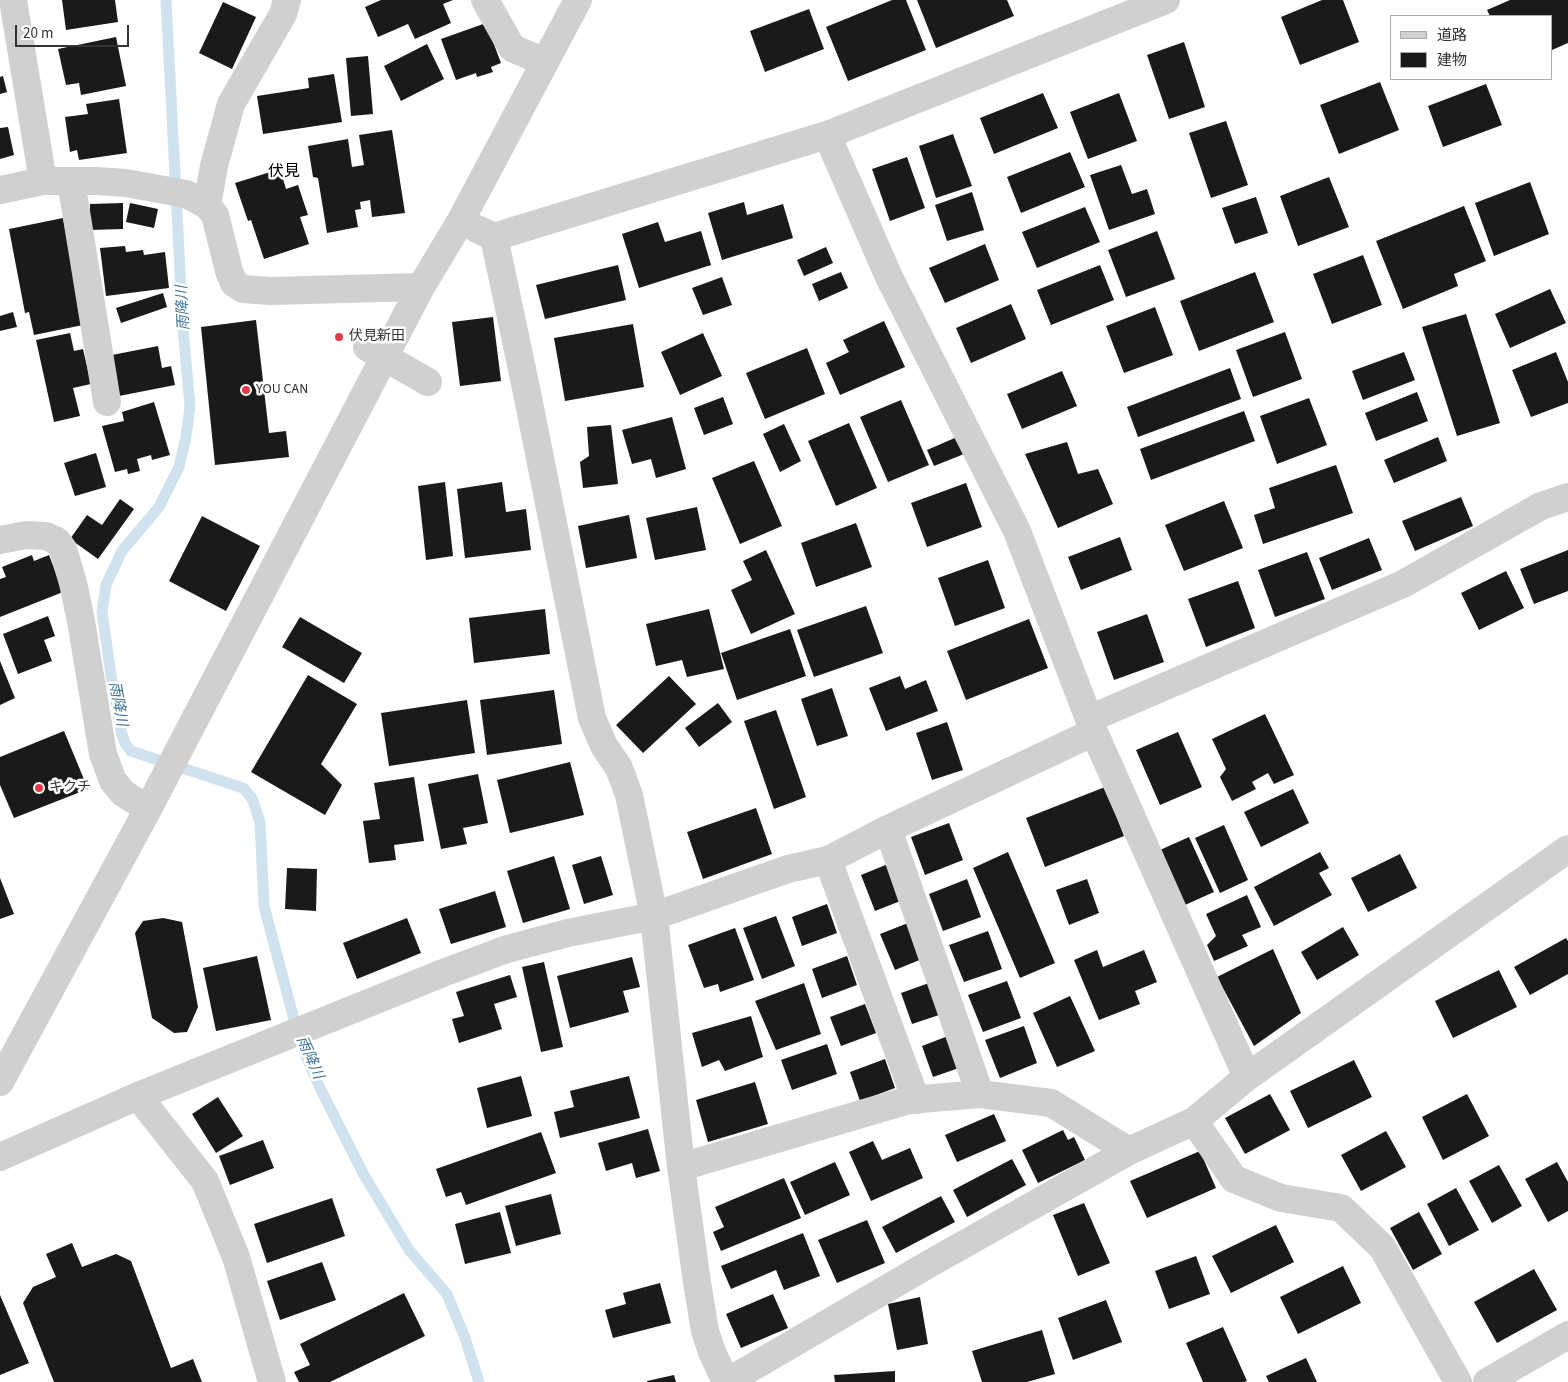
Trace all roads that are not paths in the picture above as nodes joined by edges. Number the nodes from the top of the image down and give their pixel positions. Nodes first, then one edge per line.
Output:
1 (13, 0) edge
2 (287, 0) edge
3 (485, 0) edge
4 (578, 0) edge
5 (1166, 0) edge
6 (545, 62) junction
7 (827, 135) junction
8 (43, 181) junction
9 (71, 181) junction
10 (0, 190) edge
11 (207, 205) junction
12 (460, 222) junction
13 (494, 237) junction
14 (421, 287) junction
15 (367, 347) dead end
16 (428, 382) dead end
17 (107, 402) dead end
18 (1568, 497) edge
19 (0, 540) edge
20 (1091, 726) junction
21 (148, 808) junction
22 (888, 830) junction
23 (1568, 849) edge
24 (828, 860) junction
25 (654, 916) junction
26 (1247, 1077) junction
27 (0, 1082) edge
28 (980, 1094) junction
29 (138, 1096) junction
30 (916, 1100) junction
31 (1194, 1121) junction
32 (1129, 1151) junction
33 (0, 1157) edge
34 (681, 1167) junction
35 (1568, 1335) edge
36 (272, 1382) edge
37 (727, 1382) edge
38 (1458, 1382) edge
39 (1487, 1382) edge

1 - 8 street
2 - 11 street
3 - 6 street
4 - 6 street
5 - 7 street
6 - 12 street
7 - 13 street
7 - 20 street
8 - 9 street
8 - 10 street
9 - 11 street
9 - 17 street
11 - 14 street
12 - 13 street
12 - 14 street
13 - 25 street
14 - 21 street
15 - 16 street
18 - 20 street
19 - 21 street
20 - 22 street
20 - 26 street
21 - 27 street
22 - 24 street
22 - 28 street
23 - 26 street
24 - 25 street
24 - 30 street
25 - 29 street
25 - 34 street
26 - 31 street
28 - 30 street
28 - 32 street
29 - 33 street
29 - 36 street
30 - 34 street
31 - 32 street
31 - 38 street
32 - 37 street
34 - 37 street
35 - 39 street

